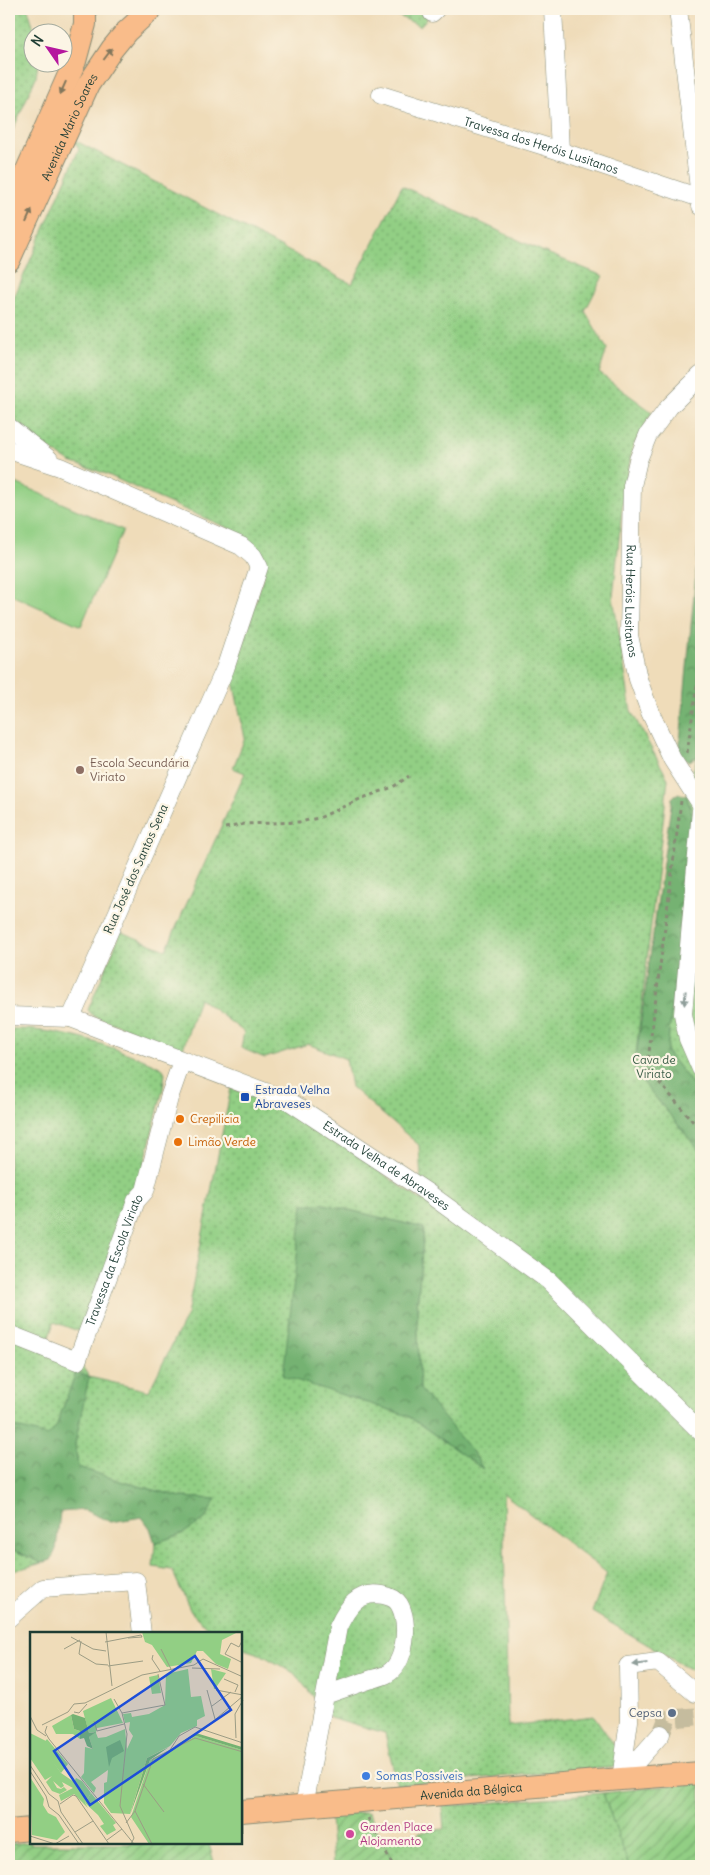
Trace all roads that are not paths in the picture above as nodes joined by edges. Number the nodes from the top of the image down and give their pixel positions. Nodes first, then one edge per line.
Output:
1 (85, 9) edge
2 (128, 9) edge
3 (140, 9) edge
4 (151, 9) edge
5 (553, 9) edge
6 (678, 9) edge
7 (382, 95) dead end
8 (560, 151) junction
9 (701, 202) edge
10 (9, 211) edge
11 (9, 260) edge
12 (701, 375) edge
13 (9, 427) edge
14 (9, 450) edge
15 (60, 467) junction
16 (701, 804) edge
17 (701, 810) edge
18 (9, 1016) edge
19 (70, 1018) junction
20 (182, 1061) junction
21 (701, 1069) edge
22 (9, 1334) edge
23 (701, 1432) edge
24 (9, 1618) edge
25 (142, 1632) edge
26 (695, 1693) dead end
27 (325, 1695) junction
28 (662, 1734) tunnel mouth
29 (701, 1773) edge
30 (621, 1779) junction
31 (304, 1806) junction
32 (242, 1811) edge
33 (30, 1829) edge
34 (9, 1831) edge

1 -> 10 main road, Avenida Mário Soares
2 - 3 main road
11 -> 4 main road, Avenida Mário Soares
5 - 8 street
6 - 9 street
7 - 8 street, Travessa dos Heróis Lusitanos
8 - 9 street, Travessa dos Heróis Lusitanos
12 - 16 street, Rua Heróis Lusitanos
13 - 15 street, Rua José dos Santos Sena
14 - 15 street, Rua José dos Santos Sena
15 - 19 street, Rua José dos Santos Sena
17 -> 21 street
18 - 19 street, Estrada Velha de Abraveses
19 - 20 street, Estrada Velha de Abraveses
20 - 22 street, Travessa da Escola Viriato
20 - 23 street, Estrada Velha de Abraveses
24 - 25 street
26 -> 30 street
27 - 27 street
27 - 31 street
28 - 30 street
29 - 30 main road, Avenida da Bélgica
30 - 31 main road, Avenida da Bélgica
31 - 32 main road, Avenida da Bélgica
33 - 34 main road

